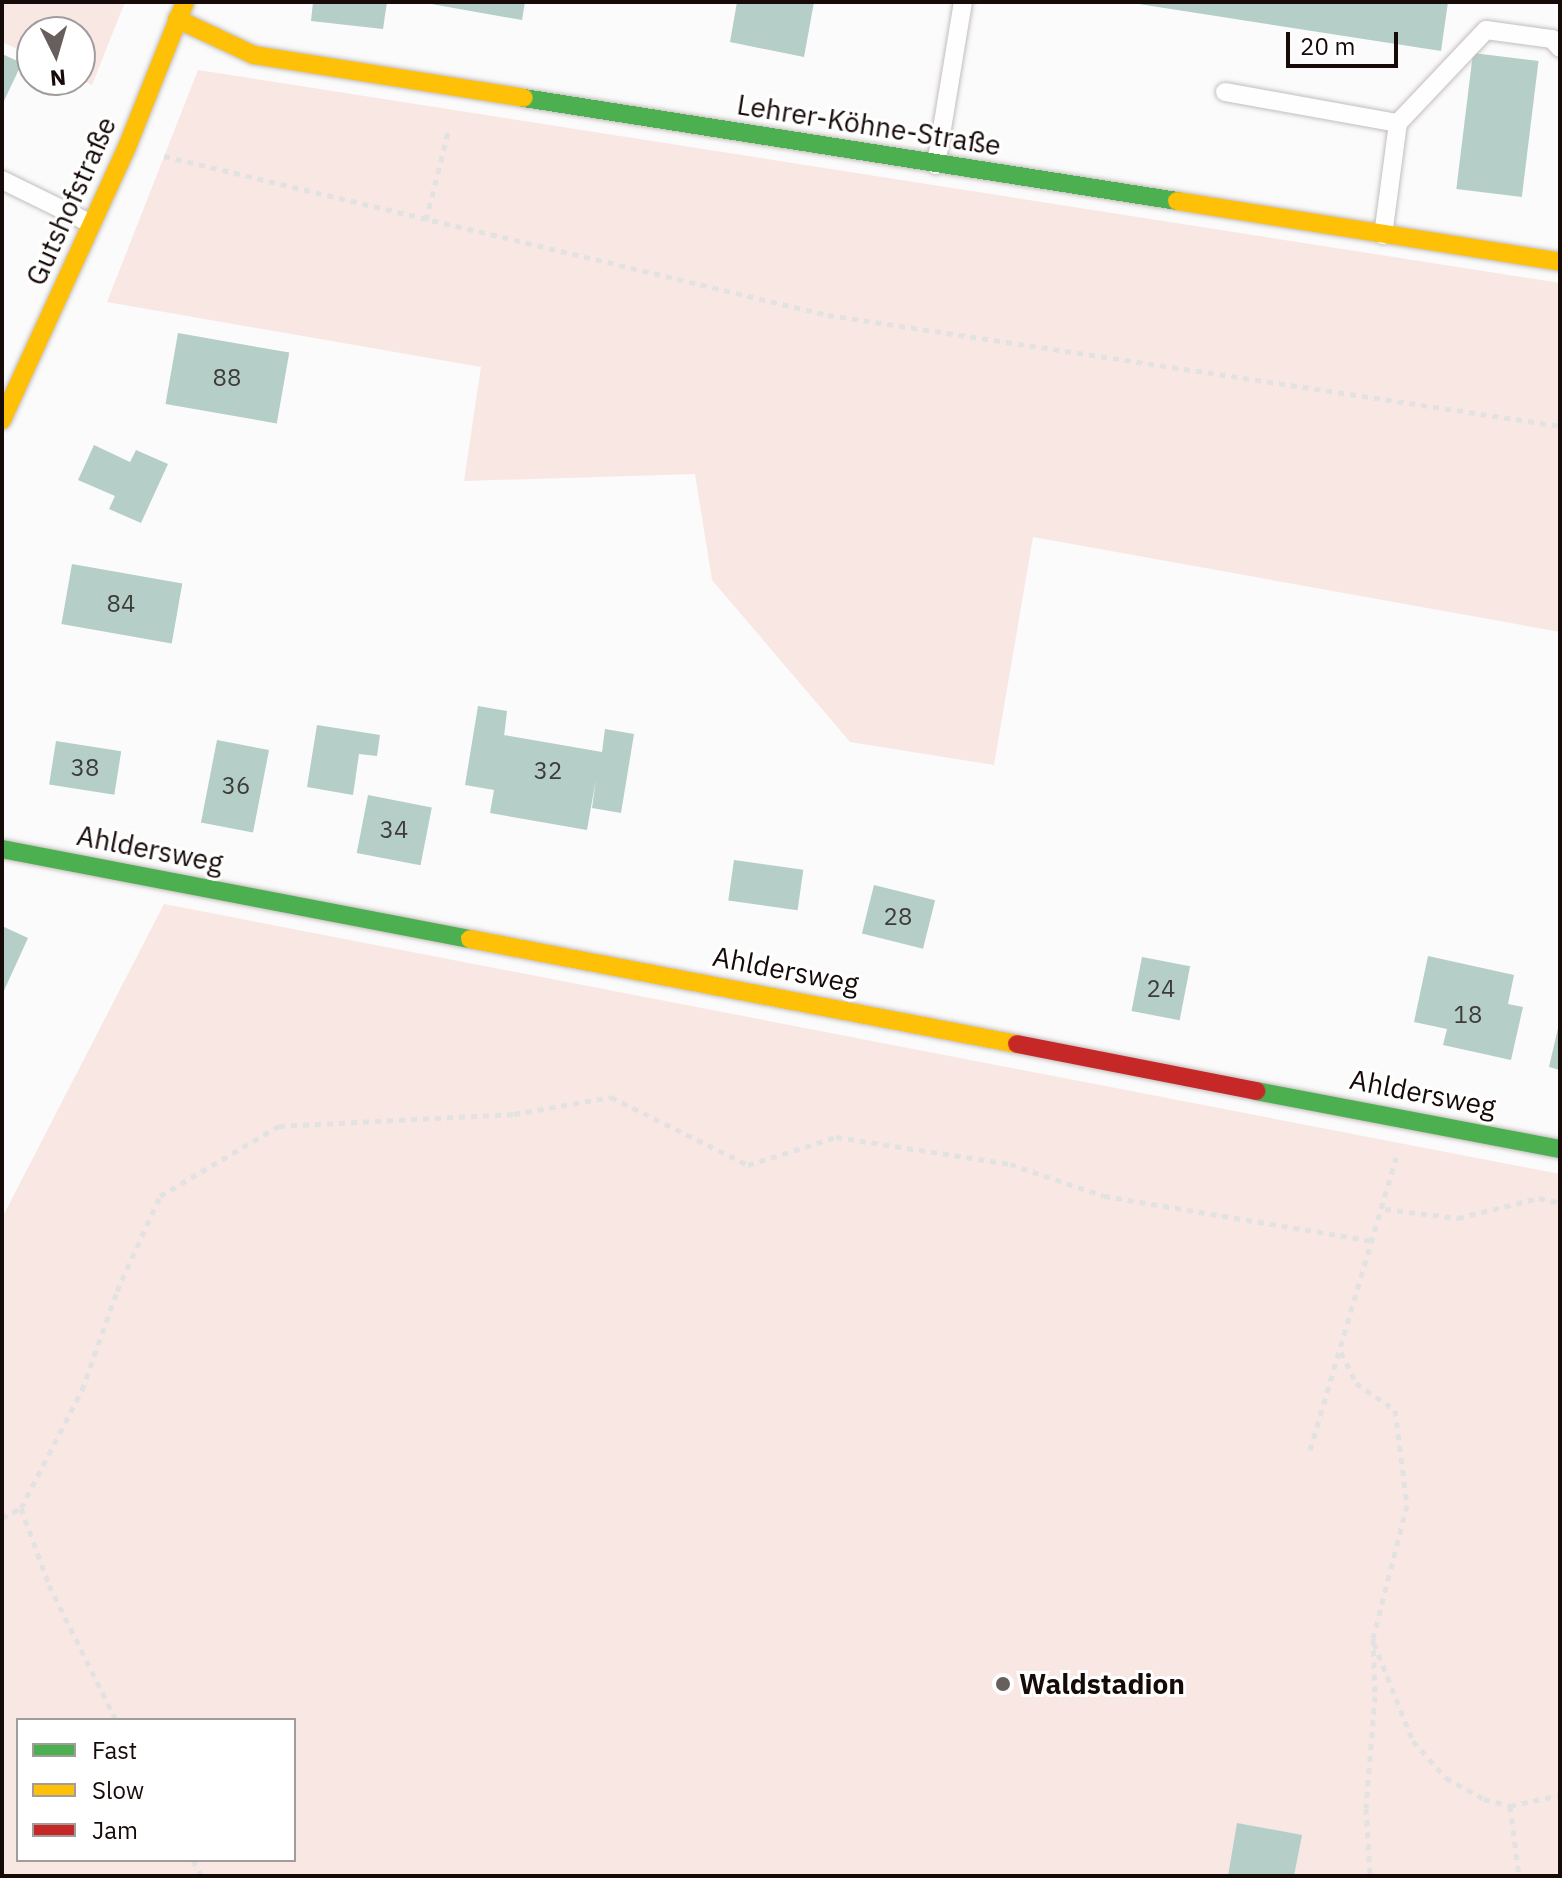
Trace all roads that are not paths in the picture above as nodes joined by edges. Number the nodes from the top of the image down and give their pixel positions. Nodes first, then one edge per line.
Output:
1 (963, 2) edge
2 (181, 10) edge
3 (1560, 48) edge
4 (1225, 92) dead end
5 (1398, 123) junction
6 (936, 165) junction
7 (2, 180) edge
8 (92, 224) junction
9 (1383, 235) junction
10 (1560, 262) edge
11 (2, 420) edge
12 (2, 849) edge
13 (1560, 1149) edge

1 - 6 lane
2 - 6 street, Lehrer-Köhne-Straße
2 - 8 street, Gutshofstraße
3 - 5 lane
4 - 5 lane
5 - 9 lane
6 - 9 street, Lehrer-Köhne-Straße
7 - 8 lane
8 - 11 street, Gutshofstraße
9 - 10 street, Lehrer-Köhne-Straße
12 - 13 street, Ahldersweg

